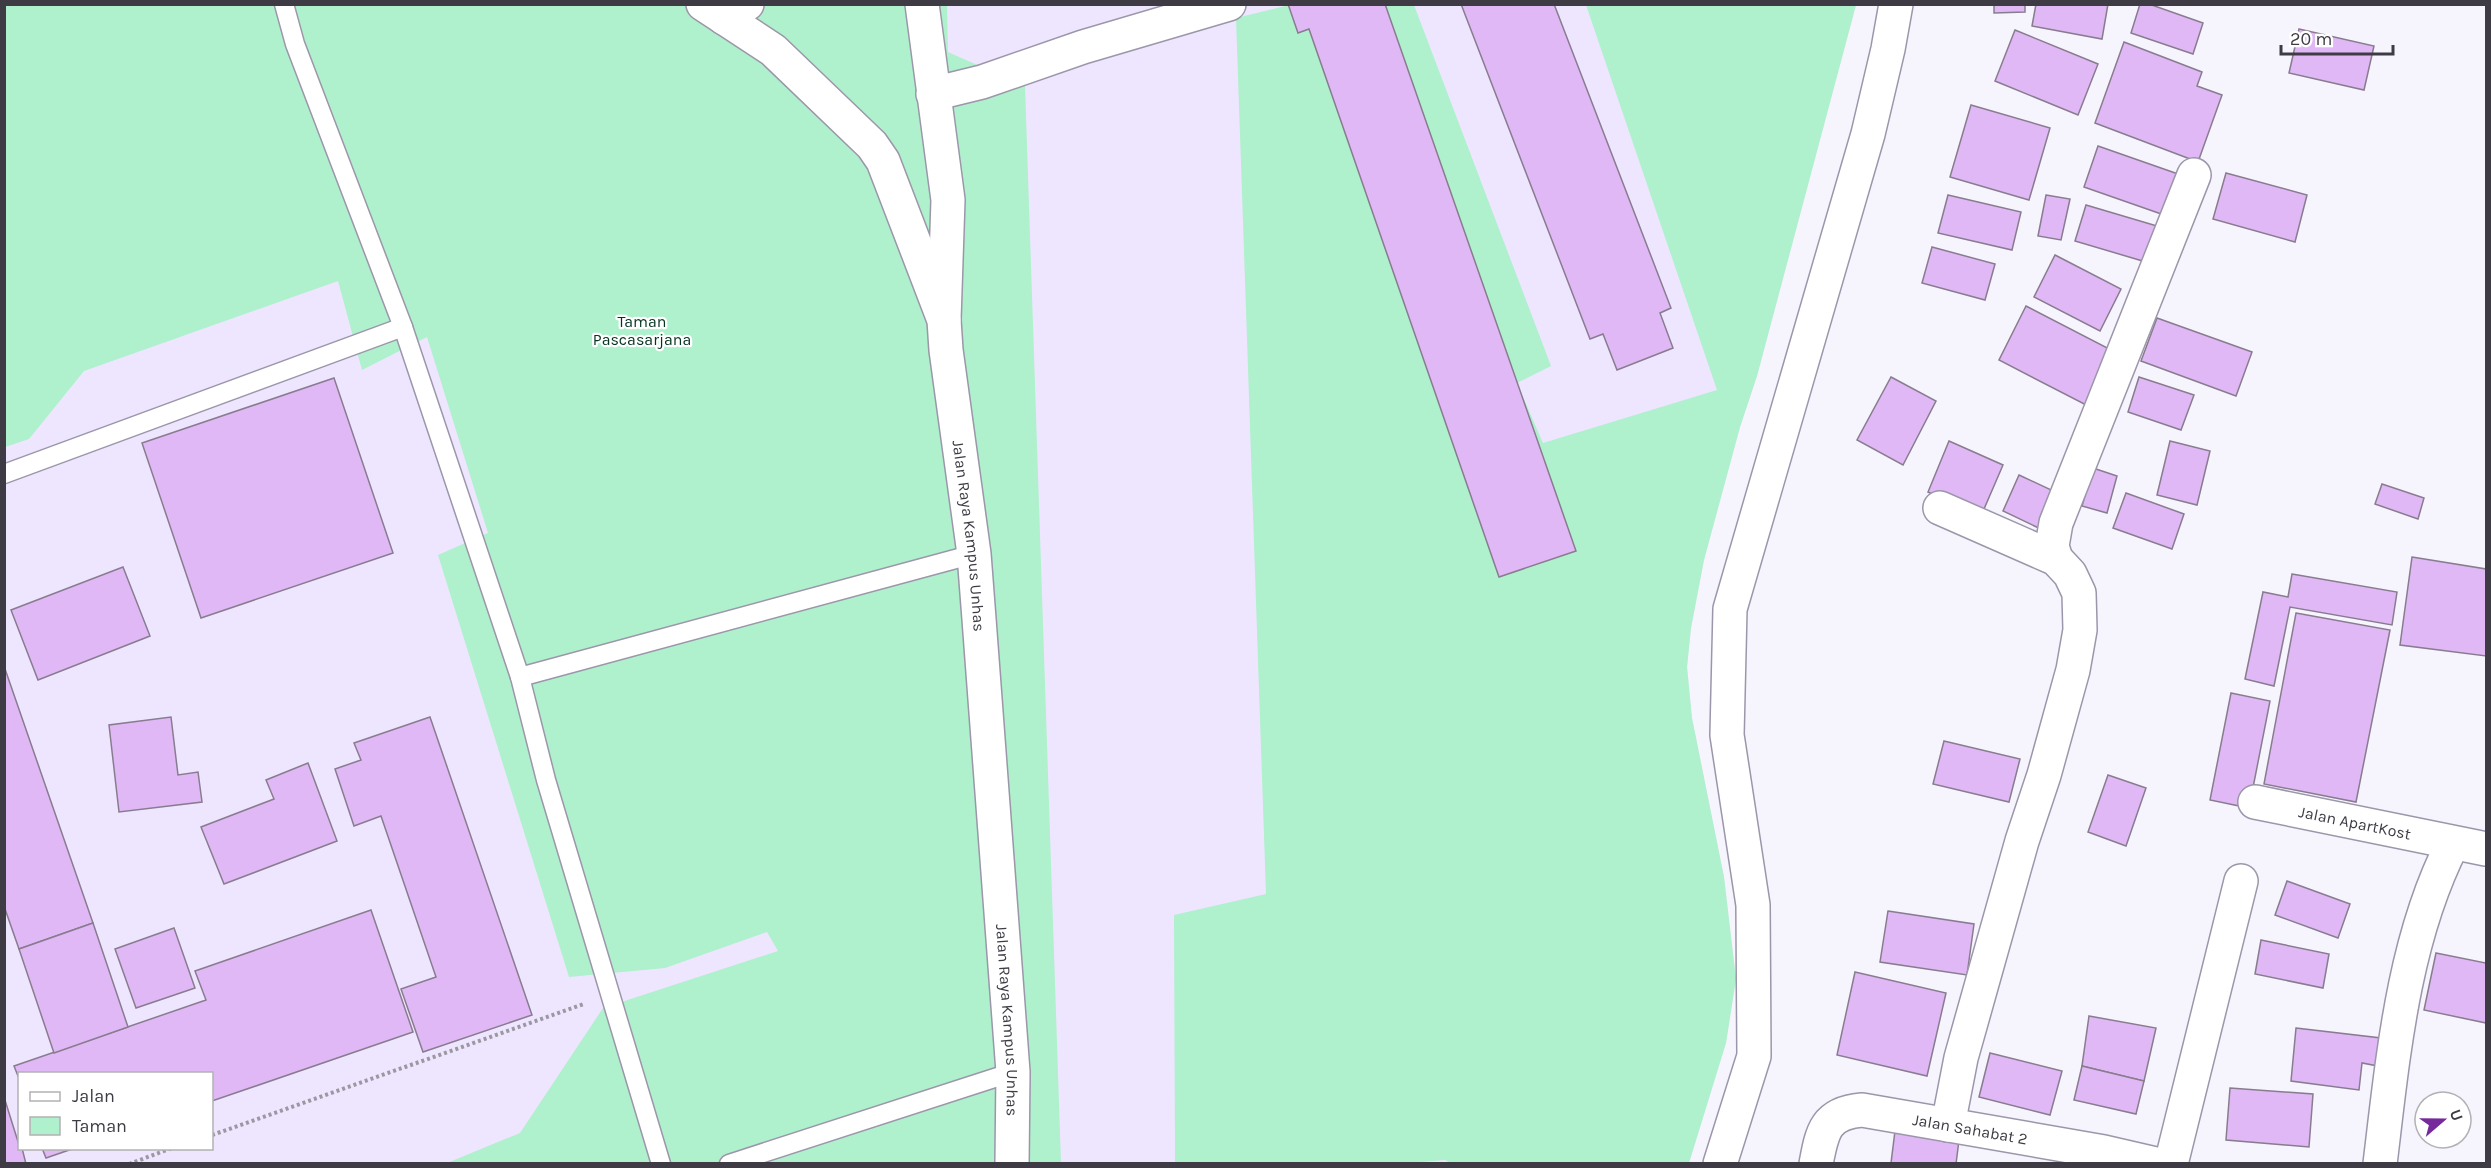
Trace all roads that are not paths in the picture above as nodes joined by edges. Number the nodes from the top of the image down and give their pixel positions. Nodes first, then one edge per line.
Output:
1 (285, 4) edge
2 (922, 4) edge
3 (1229, 4) edge
4 (1896, 4) edge
5 (725, 9) edge
6 (933, 94) junction
7 (2194, 175) dead end
8 (944, 320) junction
9 (403, 327) junction
10 (4, 474) edge
11 (1940, 508) dead end
12 (974, 554) junction
13 (2056, 559) junction
14 (520, 677) junction
15 (2255, 802) dead end
16 (2453, 843) junction
17 (2487, 849) edge
18 (2241, 881) dead end
19 (1013, 1072) junction
20 (1948, 1125) junction
21 (662, 1164) edge
22 (729, 1164) edge
23 (1012, 1164) edge
24 (1720, 1164) edge
25 (1816, 1164) edge
26 (2156, 1164) edge
27 (2171, 1164) edge
28 (2380, 1164) edge

1 - 9 lane
2 - 6 street
3 - 6 street
4 - 24 street
5 - 8 street, Jalan Raya Kampus Unhas
6 - 8 street
7 - 13 street
8 - 12 street, Jalan Raya Kampus Unhas
9 - 10 lane
9 - 14 lane
11 - 13 street
12 - 14 lane
12 - 19 street, Jalan Raya Kampus Unhas
13 - 20 street
14 - 21 lane
15 - 16 street, Jalan ApartKost
16 - 17 street, Jalan ApartKost
16 - 28 street
18 - 27 street
19 - 22 lane
19 - 23 street, Jalan Raya Kampus Unhas
20 - 25 street, Jalan Sahabat 2
20 - 26 street, Jalan Sahabat 2

